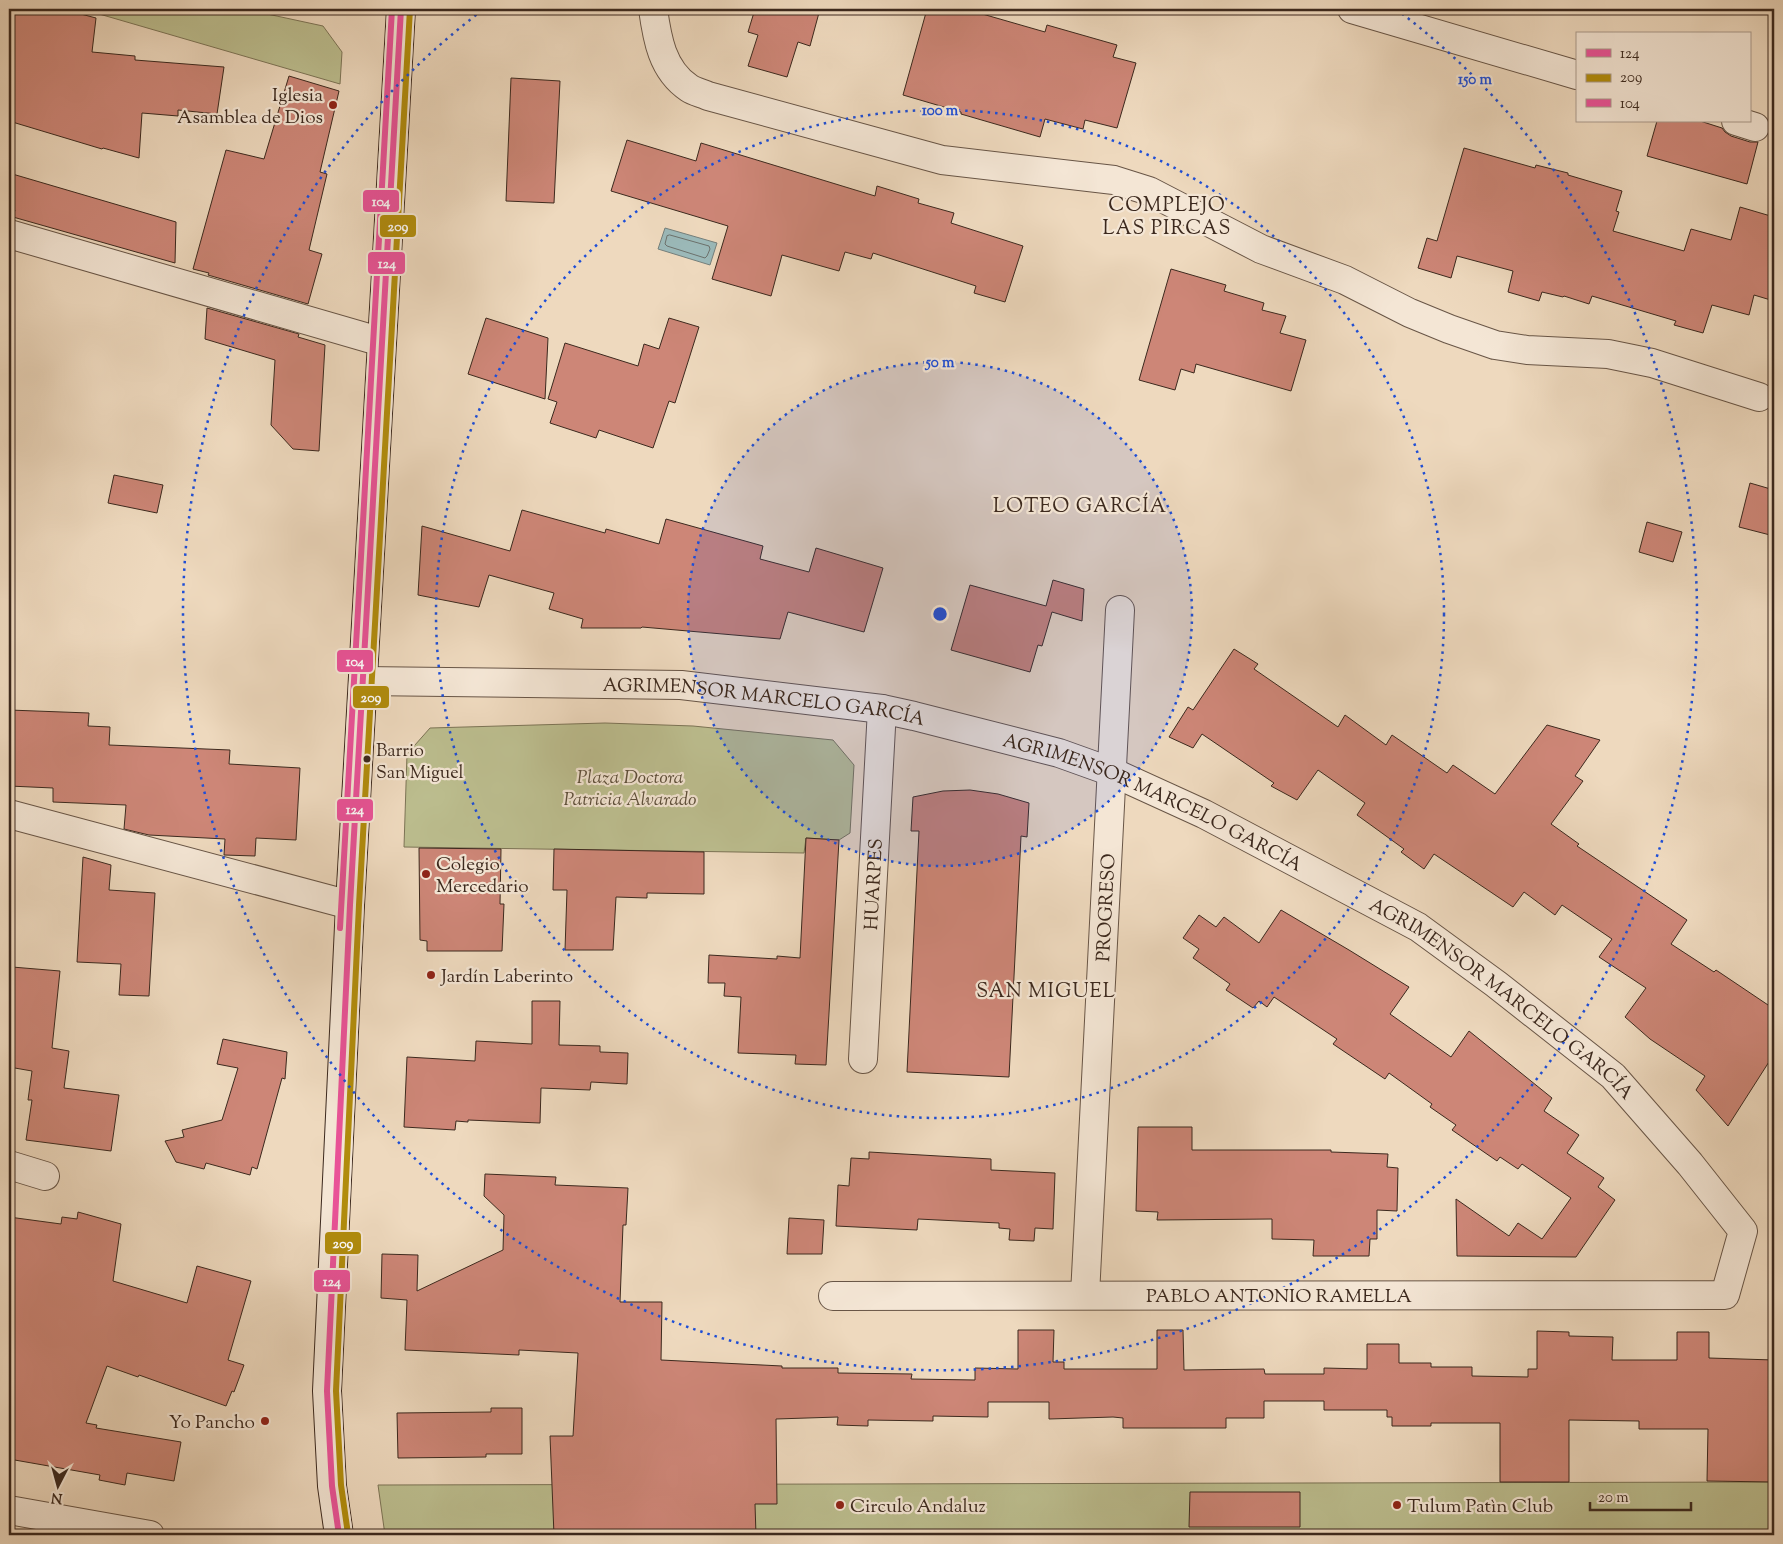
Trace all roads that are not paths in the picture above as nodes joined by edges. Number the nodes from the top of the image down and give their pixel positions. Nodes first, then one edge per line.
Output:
1 (401, 9) edge
2 (653, 9) edge
3 (1352, 9) edge
4 (1576, 75) edge
5 (9, 234) edge
6 (382, 342) junction
7 (1759, 397) dead end
8 (1120, 610) dead end
9 (363, 681) junction
10 (882, 709) junction
11 (1112, 772) junction
12 (9, 814) edge
13 (350, 905) junction
14 (863, 1059) dead end
15 (9, 1165) edge
16 (45, 1176) dead end
17 (1084, 1295) junction
18 (1725, 1295) joint
19 (833, 1296) dead end
20 (9, 1510) edge
21 (150, 1535) edge
22 (339, 1535) edge

1 - 6 street
2 - 7 street
3 - 4 street
5 - 6 street
6 - 9 street
8 - 11 street, PROGRESO
9 - 10 street, AGRIMENSOR MARCELO GARCÍA
9 - 13 street
10 - 11 street, AGRIMENSOR MARCELO GARCÍA
10 - 14 street, HUARPES
11 - 17 street, PROGRESO
11 - 18 street, AGRIMENSOR MARCELO GARCÍA
12 - 13 street
13 - 22 street
15 - 16 street
17 - 18 street, PABLO ANTONIO RAMELLA
17 - 19 street, PABLO ANTONIO RAMELLA
20 - 21 street

